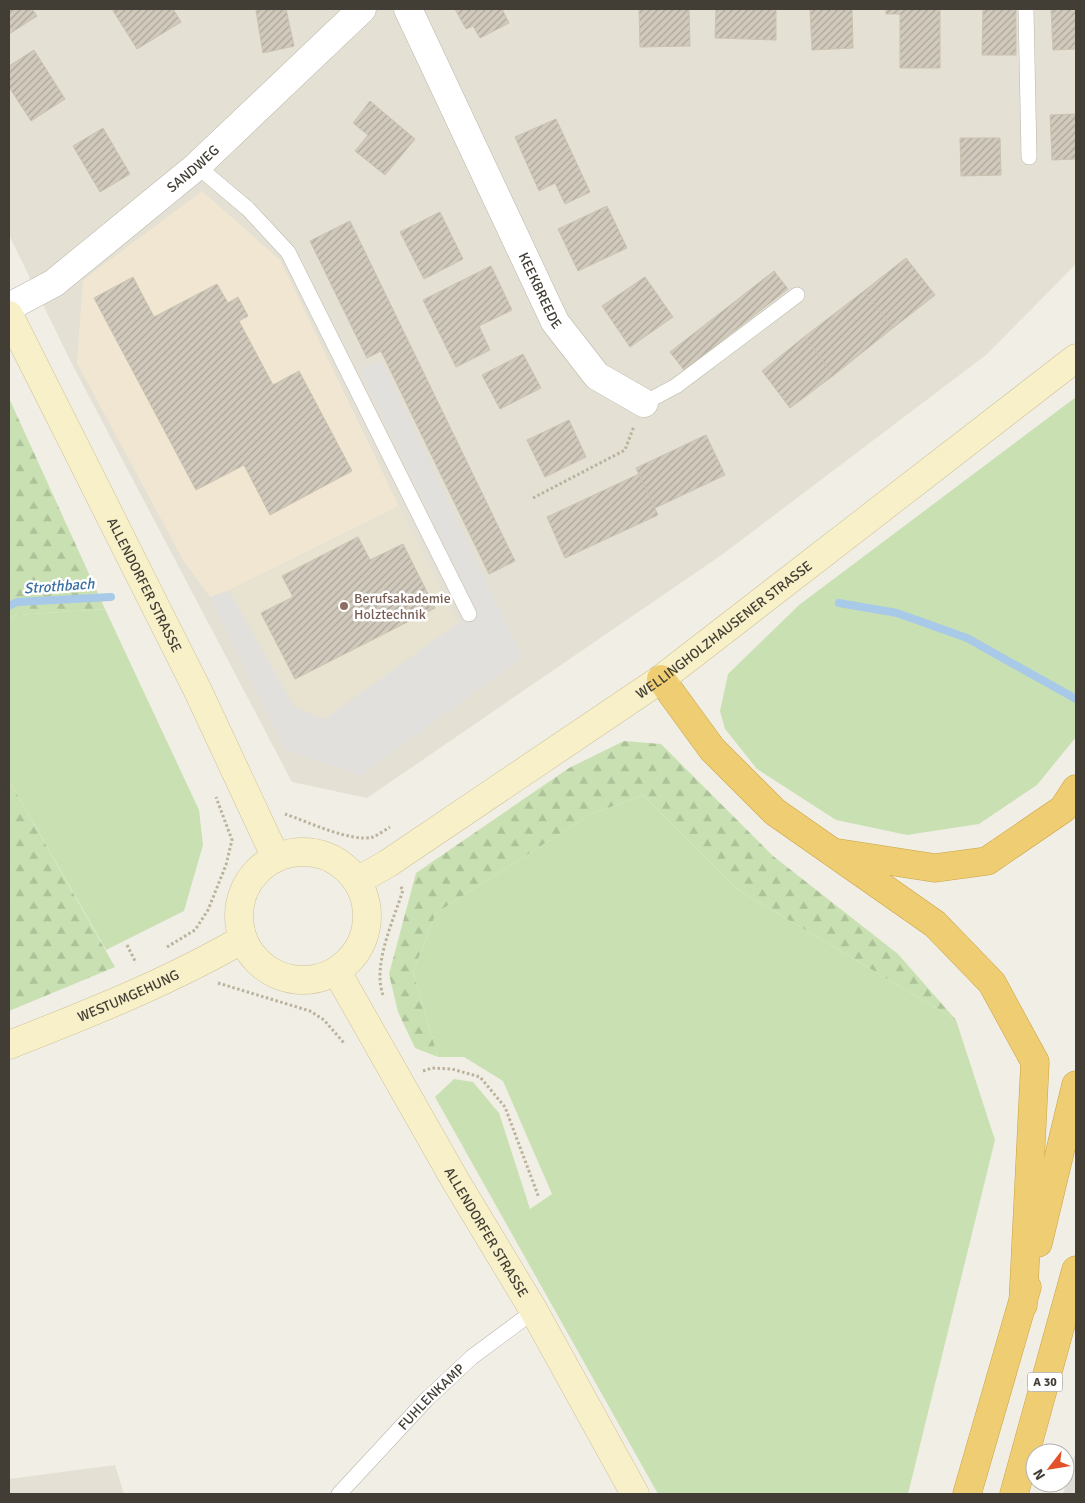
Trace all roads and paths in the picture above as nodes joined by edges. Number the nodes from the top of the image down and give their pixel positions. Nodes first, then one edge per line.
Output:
1 (362, 9) edge
2 (408, 9) edge
3 (1026, 9) edge
4 (1029, 157) dead end
5 (197, 166) junction
6 (797, 295) dead end
7 (9, 307) edge
8 (9, 315) edge
9 (1076, 358) edge
10 (644, 403) junction
11 (533, 498) dead end
12 (469, 614) dead end
13 (661, 679) junction
14 (1076, 789) edge
15 (284, 814) dead end
16 (397, 823) dead end
17 (232, 840) dead end
18 (834, 852) junction
19 (276, 858) junction
20 (357, 881) junction
21 (403, 890) dead end
22 (243, 940) junction
23 (165, 948) dead end
24 (144, 960) dead end
25 (130, 966) dead end
26 (336, 972) junction
27 (218, 984) dead end
28 (386, 1002) dead end
29 (9, 1045) edge
30 (349, 1048) dead end
31 (399, 1079) junction
32 (1076, 1086) edge
33 (538, 1198) dead end
34 (1076, 1270) edge
35 (1023, 1305) junction
36 (534, 1311) junction
37 (339, 1494) edge
38 (635, 1494) edge
39 (967, 1494) edge
40 (1014, 1494) edge

1 - 5 street, SANDWEG
2 - 10 street, KEEKBREEDE
3 - 4 lane
5 - 7 street, SANDWEG
5 - 12 lane
6 - 10 lane
8 - 19 main road, ALLENDORFER STRASSE
9 - 13 main road, WELLINGHOLZHAUSENER STRASSE
10 - 11 path
13 - 18 highway
13 - 20 main road, WELLINGHOLZHAUSENER STRASSE
14 - 18 highway
15 - 16 path
17 - 23 path
18 - 35 highway
19 - 20 main road
19 - 22 main road
20 - 26 main road
21 - 28 path
22 - 26 main road
22 - 29 main road, WESTUMGEHUNG
24 - 25 path
26 - 31 main road, ALLENDORFER STRASSE
27 - 30 path
31 - 33 path
31 - 36 main road, ALLENDORFER STRASSE
32 - 35 highway
34 - 40 highway, A 30
35 - 39 highway
36 - 37 lane, FUHLENKAMP
36 - 38 main road, ALLENDORFER STRASSE

